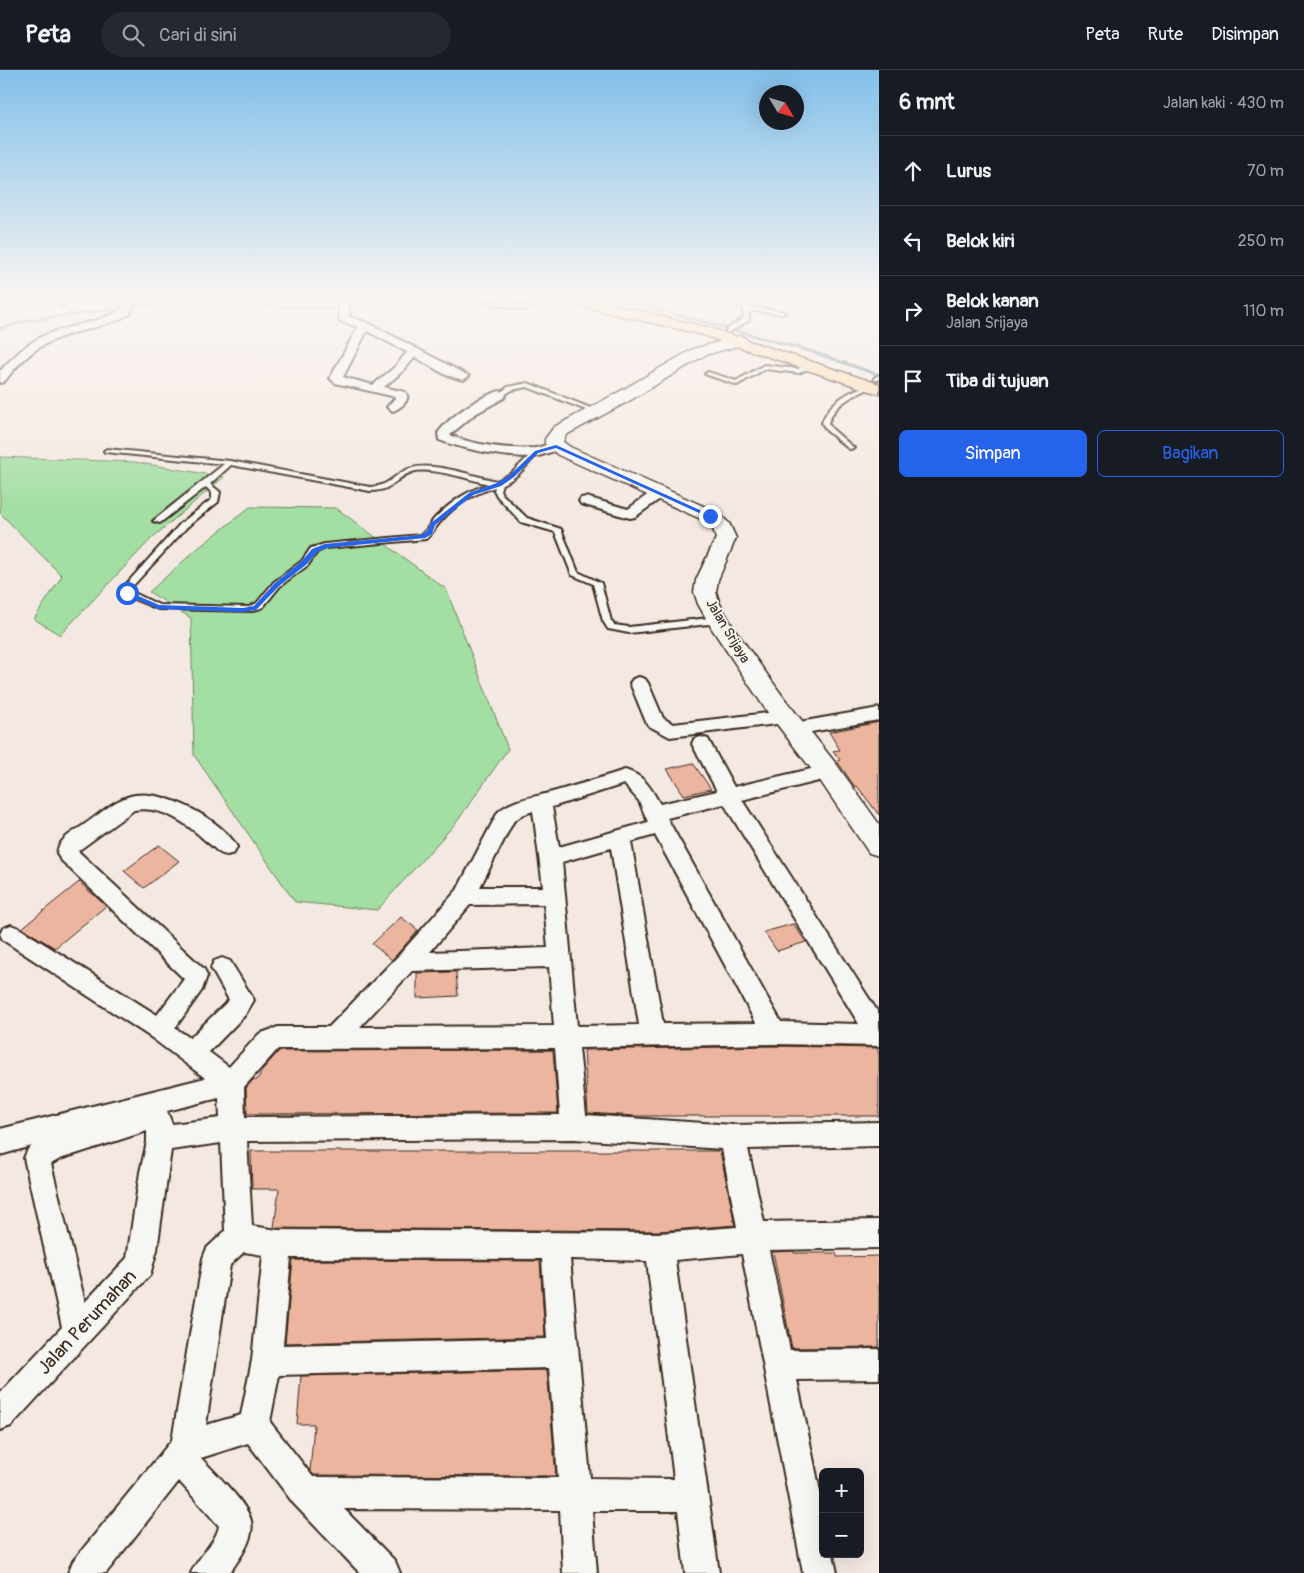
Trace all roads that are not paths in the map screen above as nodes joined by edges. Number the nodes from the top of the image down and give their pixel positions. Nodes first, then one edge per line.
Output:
1 (10, 368) edge
2 (341, 368) edge
3 (400, 368) edge
4 (443, 368) edge
5 (672, 368) edge
6 (762, 368) edge
7 (774, 368) edge
8 (806, 368) edge
9 (824, 368) edge
10 (837, 368) edge
11 (708, 374) dead end
12 (463, 376) dead end
13 (0, 379) edge
14 (877, 382) edge
15 (375, 388) junction
16 (500, 395) joint
17 (393, 407) dead end
18 (596, 412) junction
19 (851, 448) dead end
20 (546, 449) junction
21 (107, 451) dead end
22 (230, 463) junction
23 (206, 484) junction
24 (499, 484) junction
25 (659, 493) junction
26 (586, 501) dead end
27 (156, 521) dead end
28 (718, 620) junction
29 (639, 684) dead end
30 (879, 714) edge
31 (789, 723) junction
32 (701, 744) dead end
33 (828, 772) junction
34 (729, 795) junction
35 (542, 803) junction
36 (658, 819) junction
37 (620, 838) junction
38 (879, 845) edge
39 (227, 848) dead end
40 (551, 857) junction
41 (554, 895) junction
42 (465, 896) junction
43 (11, 934) dead end
44 (559, 957) junction
45 (407, 962) junction
46 (222, 968) dead end
47 (160, 1030) junction
48 (774, 1033) junction
49 (653, 1035) junction
50 (879, 1035) edge
51 (566, 1037) junction
52 (334, 1038) junction
53 (192, 1052) junction
54 (231, 1082) junction
55 (574, 1127) junction
56 (233, 1129) junction
57 (879, 1134) edge
58 (733, 1137) junction
59 (0, 1142) edge
60 (160, 1142) junction
61 (879, 1234) edge
62 (239, 1236) junction
63 (753, 1236) junction
64 (278, 1244) junction
65 (555, 1245) junction
66 (659, 1247) junction
67 (78, 1332) junction
68 (562, 1353) junction
69 (267, 1360) junction
70 (879, 1364) edge
71 (779, 1365) junction
72 (0, 1415) edge
73 (254, 1426) junction
74 (182, 1451) junction
75 (305, 1493) junction
76 (575, 1493) junction
77 (692, 1495) junction
78 (86, 1573) edge
79 (208, 1573) edge
80 (383, 1573) edge
81 (580, 1573) edge
82 (702, 1573) edge
83 (820, 1573) edge

1 - 13 street
2 - 15 street
3 - 15 street
4 - 12 street
5 - 18 street
6 - 11 lane
7 - 8 lane
9 - 14 highway
10 - 14 highway
14 - 19 lane
15 - 17 street
16 - 18 lane
16 - 20 street
18 - 20 street
20 - 24 lane
20 - 25 street, Jalan Srijaya
21 - 22 lane
22 - 23 lane
22 - 24 lane
23 - 24 lane
23 - 27 lane
24 - 28 lane
25 - 26 street
25 - 28 street, Jalan Srijaya
28 - 31 street, Jalan Srijaya
29 - 31 street
30 - 31 street
31 - 33 street, Jalan Srijaya
32 - 34 street
33 - 34 street
33 - 38 street, Jalan Srijaya
34 - 36 street
34 - 50 street
35 - 36 street
35 - 40 street
35 - 42 street
36 - 37 street
36 - 48 street
37 - 40 street
37 - 49 street
39 - 47 street
40 - 41 street
41 - 42 street
41 - 44 street
42 - 45 street
43 - 47 street
44 - 45 street
44 - 51 street
45 - 52 street
46 - 53 street
47 - 53 street
48 - 49 street
48 - 50 street
49 - 51 street
51 - 52 street
51 - 55 street
52 - 54 street
53 - 54 street
54 - 56 street
54 - 59 street
55 - 56 street
55 - 58 street
56 - 60 street
56 - 62 street
57 - 58 street
58 - 63 street
60 - 67 street, Jalan Perumahan
60 - 67 street
61 - 63 street
62 - 64 street
62 - 74 street
63 - 66 street
63 - 71 street
64 - 65 street
64 - 69 street
65 - 66 street
65 - 68 street
66 - 77 street
67 - 72 street, Jalan Perumahan
68 - 69 street
68 - 76 street
69 - 73 street
70 - 71 street
71 - 83 street
73 - 74 street
73 - 75 street
74 - 78 street
74 - 79 street
75 - 76 street
75 - 80 street
76 - 77 street
76 - 81 street
77 - 82 street

